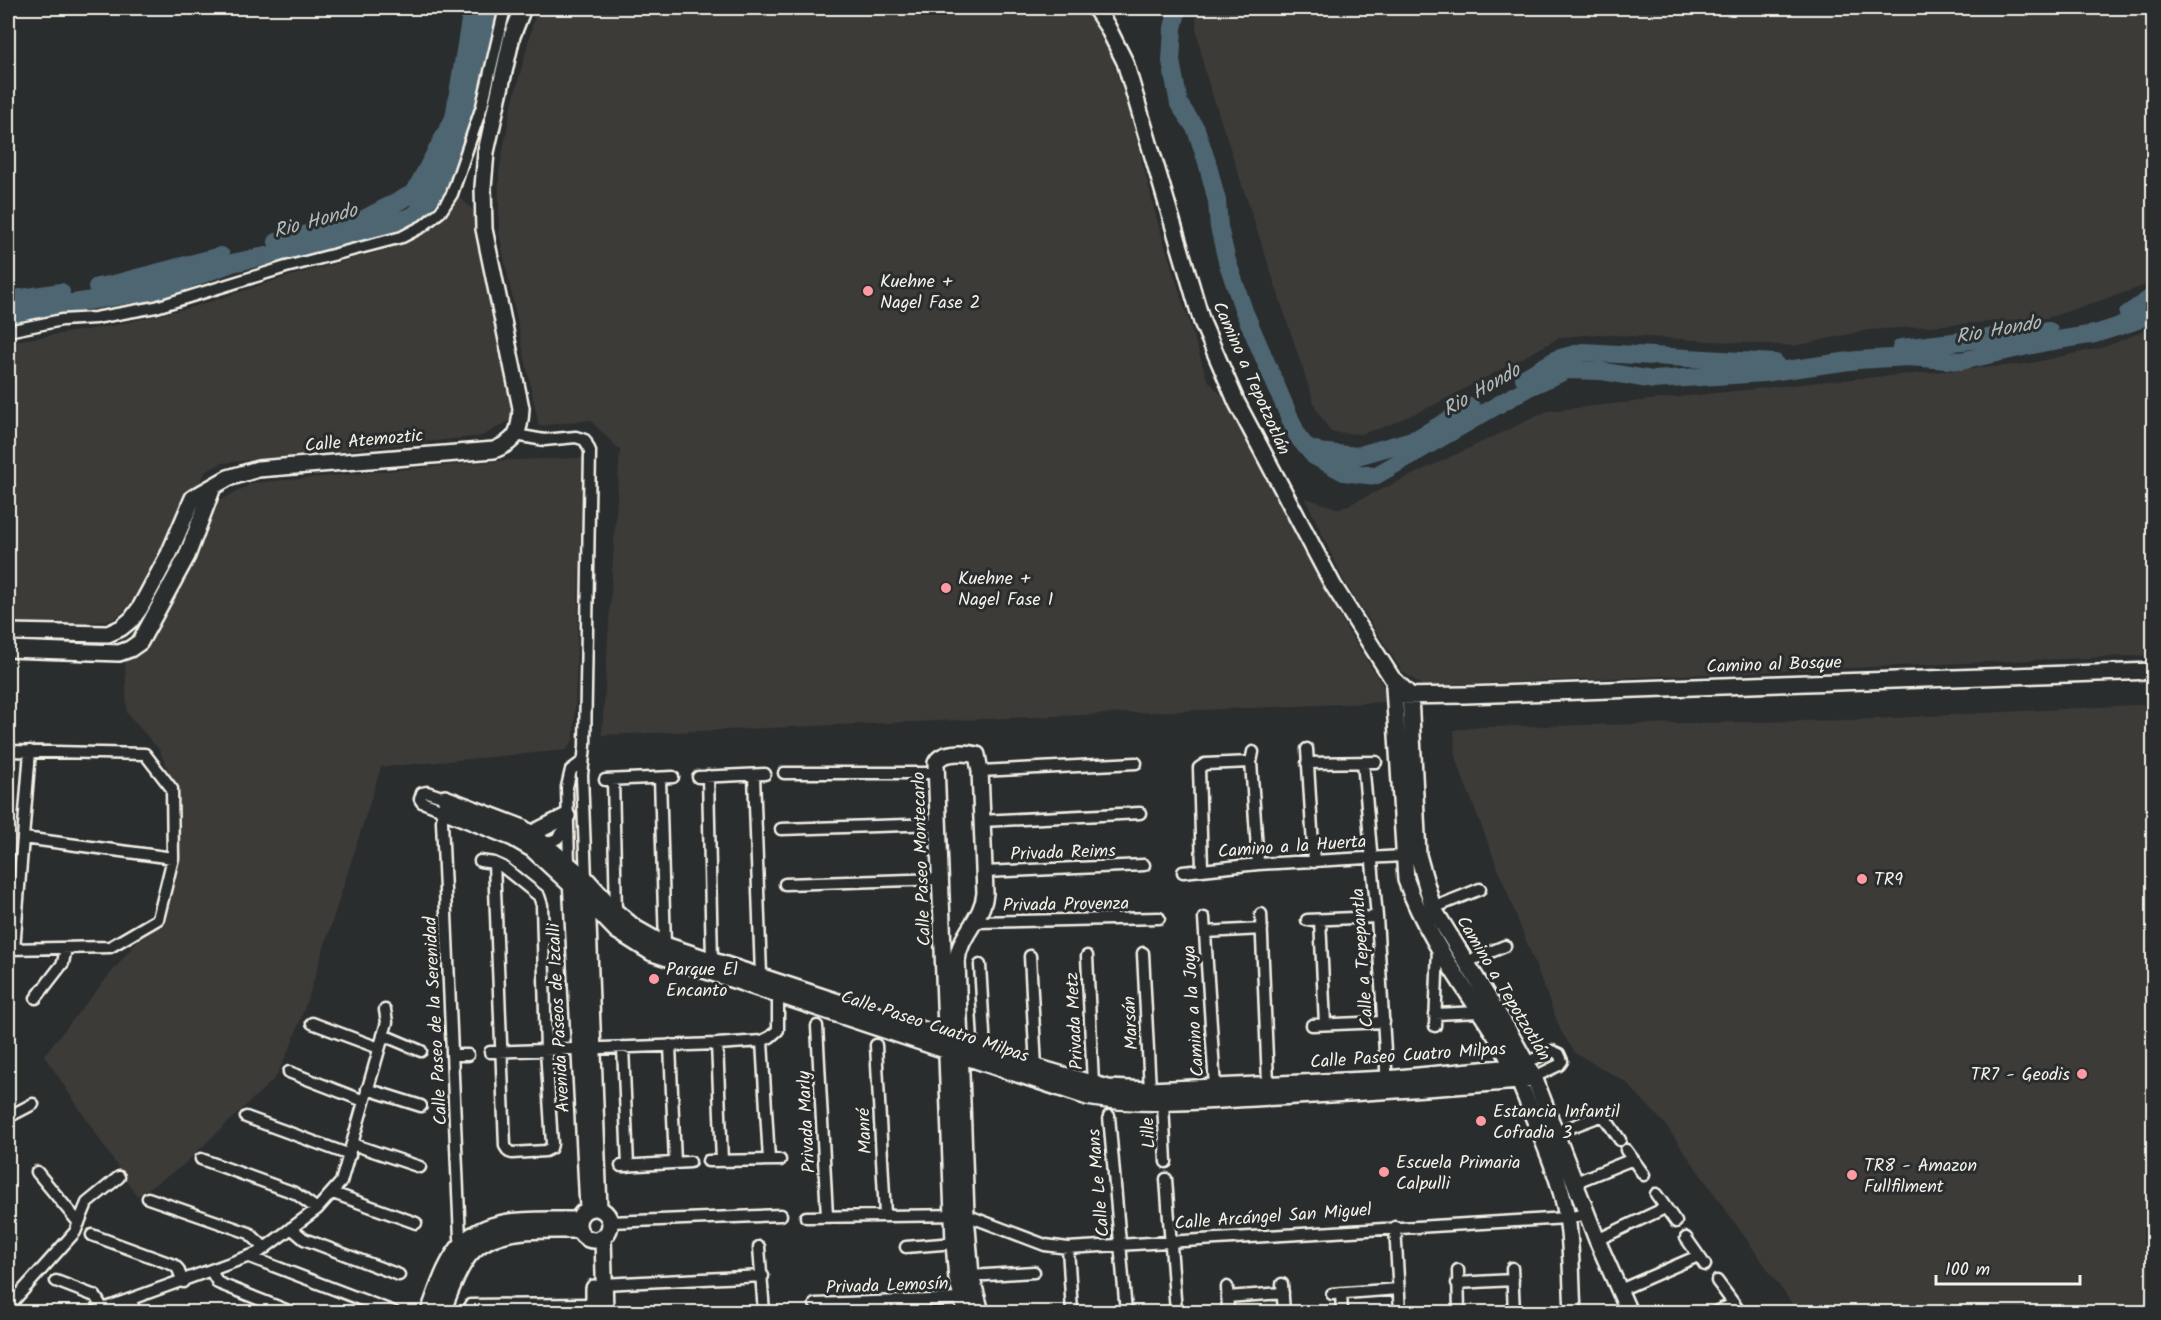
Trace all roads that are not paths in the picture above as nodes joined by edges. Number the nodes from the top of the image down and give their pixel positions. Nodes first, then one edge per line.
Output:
1 (505, 8) edge
2 (523, 8) edge
3 (1095, 8) edge
4 (8, 331) edge
5 (516, 435) junction
6 (213, 487) junction
7 (8, 632) edge
8 (8, 649) edge
9 (2154, 671) edge
10 (1403, 696) junction
11 (1307, 749) dead end
12 (8, 751) edge
13 (30, 751) junction
14 (582, 762) junction
15 (1363, 762) junction
16 (1376, 762) dead end
17 (1136, 763) dead end
18 (1307, 764) junction
19 (980, 771) junction
20 (937, 773) junction
21 (784, 774) dead end
22 (673, 777) dead end
23 (660, 778) junction
24 (444, 804) junction
25 (1140, 813) dead end
26 (567, 821) junction
27 (982, 821) junction
28 (939, 824) junction
29 (782, 829) dead end
30 (531, 834) junction
31 (24, 838) junction
32 (544, 844) junction
33 (1410, 856) junction
34 (1371, 857) junction
35 (173, 858) junction
36 (480, 861) dead end
37 (1314, 862) junction
38 (494, 863) junction
39 (569, 864) junction
40 (1258, 864) junction
41 (1144, 865) dead end
42 (1202, 868) junction
43 (984, 872) junction
44 (1183, 872) dead end
45 (586, 879) junction
46 (942, 879) junction
47 (785, 884) dead end
48 (571, 885) junction
49 (1480, 890) dead end
50 (588, 901) junction
51 (1433, 908) junction
52 (616, 912) junction
53 (1261, 914) dead end
54 (1377, 917) junction
55 (1159, 918) dead end
56 (1204, 918) dead end
57 (1307, 920) dead end
58 (1320, 920) junction
59 (975, 922) junction
60 (1262, 929) junction
61 (616, 931) junction
62 (1205, 932) junction
63 (664, 945) junction
64 (589, 946) junction
65 (1438, 946) junction
66 (1505, 946) dead end
67 (66, 948) junction
68 (11, 949) edge
69 (1143, 953) dead end
70 (1030, 956) dead end
71 (1087, 956) dead end
72 (712, 960) junction
73 (1466, 962) junction
74 (980, 965) dead end
75 (761, 975) junction
76 (778, 988) junction
77 (36, 998) dead end
78 (385, 1010) dead end
79 (1480, 1012) junction
80 (1435, 1014) junction
81 (1384, 1022) junction
82 (312, 1023) dead end
83 (1325, 1024) junction
84 (1312, 1025) dead end
85 (817, 1026) dead end
86 (1435, 1026) dead end
87 (383, 1035) junction
88 (762, 1041) junction
89 (717, 1044) junction
90 (876, 1045) dead end
91 (670, 1046) junction
92 (953, 1046) junction
93 (623, 1047) junction
94 (379, 1048) junction
95 (585, 1049) junction
96 (546, 1050) junction
97 (986, 1050) junction
98 (421, 1051) dead end
99 (495, 1052) junction
100 (453, 1055) junction
101 (468, 1055) dead end
102 (1036, 1067) junction
103 (289, 1072) dead end
104 (1523, 1072) junction
105 (1268, 1083) junction
106 (1387, 1085) junction
107 (1215, 1087) junction
108 (367, 1089) junction
109 (1150, 1090) junction
110 (1194, 1095) junction
111 (1104, 1097) junction
112 (364, 1101) junction
113 (1163, 1103) junction
114 (33, 1104) dead end
115 (421, 1106) dead end
116 (8, 1117) edge
117 (246, 1117) dead end
118 (1555, 1133) junction
119 (351, 1149) junction
120 (1626, 1150) junction
121 (201, 1159) dead end
122 (769, 1160) junction
123 (780, 1160) dead end
124 (708, 1161) dead end
125 (722, 1161) junction
126 (690, 1162) dead end
127 (1166, 1162) dead end
128 (675, 1163) junction
129 (420, 1167) dead end
130 (37, 1172) dead end
131 (1644, 1175) dead end
132 (119, 1177) dead end
133 (1166, 1179) dead end
134 (1576, 1182) junction
135 (333, 1193) junction
136 (1656, 1194) dead end
137 (148, 1198) dead end
138 (1665, 1208) junction
139 (317, 1209) junction
140 (1587, 1214) junction
141 (781, 1215) dead end
142 (885, 1215) junction
143 (959, 1215) junction
144 (828, 1216) junction
145 (586, 1217) junction
146 (806, 1217) dead end
147 (1567, 1218) junction
148 (610, 1222) junction
149 (1676, 1222) dead end
150 (79, 1223) junction
151 (416, 1223) dead end
152 (1395, 1227) junction
153 (291, 1228) junction
154 (92, 1235) dead end
155 (598, 1238) junction
156 (1686, 1238) dead end
157 (1597, 1240) junction
158 (463, 1243) junction
159 (1172, 1243) junction
160 (954, 1244) junction
161 (1120, 1246) junction
162 (759, 1247) dead end
163 (906, 1247) dead end
164 (265, 1248) junction
165 (1068, 1248) junction
166 (250, 1257) junction
167 (1512, 1268) dead end
168 (1458, 1270) dead end
169 (211, 1271) junction
170 (1034, 1272) dead end
171 (399, 1275) dead end
172 (763, 1276) junction
173 (971, 1276) junction
174 (1513, 1280) junction
175 (56, 1281) dead end
176 (1717, 1281) dead end
177 (183, 1282) junction
178 (1457, 1282) junction
179 (603, 1284) junction
180 (1398, 1289) junction
181 (1620, 1290) junction
182 (130, 1300) junction
183 (815, 1304) dead end
184 (470, 1305) dead end
185 (964, 1306) edge
186 (8, 1307) edge
187 (1737, 1308) edge
188 (598, 1310) edge
189 (99, 1311) edge
190 (136, 1312) edge
191 (291, 1312) edge
192 (394, 1312) edge
193 (429, 1312) edge
194 (442, 1312) edge
195 (764, 1312) edge
196 (981, 1312) edge
197 (1072, 1312) edge
198 (1126, 1312) edge
199 (1176, 1312) edge
200 (1228, 1312) edge
201 (1284, 1312) edge
202 (1342, 1312) edge
203 (1400, 1312) edge
204 (1459, 1312) edge
205 (1514, 1312) edge
206 (1573, 1312) edge
207 (1629, 1312) edge
208 (1715, 1312) edge

1 - 4 street
2 - 5 street
3 - 10 street, Camino a Tepotzotlán
5 - 6 street, Calle Atemoztic
5 - 14 street
6 - 7 street, Calle Atemoztic
6 - 8 street
9 - 10 street, Camino al Bosque
10 - 33 street, Camino a Tepotzotlán
11 - 18 street
12 - 13 street
13 - 31 street
13 - 35 street
14 - 26 street, Avenida Paseos de Izcalli
14 - 45 street
15 - 16 street
15 - 18 street
15 - 34 street, Calle a Tepepantla
17 - 19 street
18 - 37 street
19 - 20 street, Calle Paseo Montecarlo
19 - 27 street, Calle Paseo Montecarlo
20 - 21 street
20 - 28 street, Calle Paseo Montecarlo
22 - 23 street
23 - 52 street
23 - 63 street
24 - 30 street, Calle Paseo Cuatro Milpas
24 - 48 street, Calle Paseo Cuatro Milpas
24 - 100 street, Calle Paseo de la Serenidad
25 - 27 street
26 - 30 street
26 - 32 street
26 - 39 street, Avenida Paseos de Izcalli
27 - 43 street, Calle Paseo Montecarlo
28 - 29 street
28 - 46 street, Calle Paseo Montecarlo
30 - 32 street, Calle Paseo Cuatro Milpas
31 - 35 street
31 - 68 street
32 - 39 street, Calle Paseo Cuatro Milpas
33 - 34 street, Camino a la Huerta
33 - 51 street, Camino a Tepotzotlán
33 - 65 street, Camino a Tepotzotlán
34 - 37 street, Camino a la Huerta
34 - 54 street, Calle a Tepepantla
35 - 67 street
36 - 38 street
37 - 40 street, Camino a la Huerta
38 - 96 street
38 - 99 street
39 - 45 street, Calle Paseo Cuatro Milpas
39 - 48 street, Avenida Paseos de Izcalli
40 - 42 street, Camino a la Huerta
40 - 42 street
41 - 43 street, Privada Reims
42 - 44 street, Camino a la Huerta
43 - 59 street, Calle Paseo Montecarlo
45 - 50 street, Avenida Paseos de Izcalli
45 - 52 street, Calle Paseo Cuatro Milpas
46 - 47 street
46 - 92 street, Calle Paseo Montecarlo
48 - 50 street, Calle Paseo Cuatro Milpas
48 - 95 street, Avenida Paseos de Izcalli
49 - 51 street
50 - 61 street, Calle Paseo Cuatro Milpas
50 - 64 street, Avenida Paseos de Izcalli
51 - 73 street, Camino a Tepotzotlán
52 - 63 street, Calle Paseo Cuatro Milpas
53 - 60 street
54 - 58 street
54 - 81 street, Calle a Tepepantla
55 - 59 street, Privada Provenza
56 - 62 street, Camino a la Joya
57 - 58 street
58 - 83 street
59 - 92 street, Calle Paseo Montecarlo
60 - 62 street, Camino a la Joya
60 - 105 street
61 - 64 street
61 - 76 street, Calle Paseo Cuatro Milpas
62 - 107 street, Camino a la Joya
63 - 72 street, Calle Paseo Cuatro Milpas
64 - 95 street, Avenida Paseos de Izcalli
65 - 79 street, Camino a Tepotzotlán
65 - 80 street
66 - 73 street
67 - 68 street
67 - 77 street
69 - 109 street, Marsán
70 - 102 street
71 - 111 street, Privada Metz
72 - 75 street, Calle Paseo Cuatro Milpas
72 - 75 street
73 - 104 street, Camino a Tepotzotlán
74 - 97 street
75 - 76 street, Calle Paseo Cuatro Milpas
76 - 88 street
76 - 92 street, Calle Paseo Cuatro Milpas
78 - 87 street
79 - 80 street
79 - 104 street, Camino a Tepotzotlán
80 - 86 street
81 - 83 street
81 - 106 street, Calle a Tepepantla
82 - 94 street
83 - 84 street
85 - 144 street, Privada Marly
87 - 94 street
87 - 98 street
88 - 89 street
88 - 122 street
89 - 91 street
89 - 125 street
90 - 142 street, Manré
91 - 93 street
91 - 128 street
92 - 97 street, Calle Paseo Cuatro Milpas
92 - 111 street, Calle Paseo Cuatro Milpas
92 - 143 street, Calle Paseo Montecarlo
93 - 95 street
93 - 128 street
94 - 108 street
95 - 96 street
95 - 145 street, Avenida Paseos de Izcalli
96 - 99 street
96 - 99 street
97 - 102 street, Calle Paseo Cuatro Milpas
100 - 101 street
100 - 158 street, Calle Paseo de la Serenidad
102 - 111 street, Calle Paseo Cuatro Milpas
103 - 112 street
104 - 106 street, Calle Paseo Cuatro Milpas
104 - 118 street, Camino a Tepotzotlán
104 - 147 street, Camino a Tepotzotlán
105 - 106 street, Calle Paseo Cuatro Milpas
105 - 107 street, Calle Paseo Cuatro Milpas
106 - 110 street, Calle Paseo Cuatro Milpas
107 - 110 street, Calle Paseo Cuatro Milpas
108 - 112 street
108 - 115 street
109 - 110 street, Calle Paseo Cuatro Milpas
109 - 111 street, Calle Paseo Cuatro Milpas
110 - 113 street, Calle Paseo Cuatro Milpas
111 - 113 street, Calle Paseo Cuatro Milpas
111 - 161 street, Calle Le Mans
112 - 119 street
113 - 127 street, Lille
114 - 116 street
117 - 119 street
118 - 120 street
118 - 134 street, Camino a Tepotzotlán
119 - 129 street
119 - 135 street
120 - 131 street
120 - 134 street
121 - 139 street
122 - 123 street
122 - 125 street
124 - 125 street
126 - 128 street
130 - 150 street
132 - 150 street
133 - 159 street
134 - 140 street, Camino a Tepotzotlán
135 - 139 street
135 - 151 street
136 - 138 street
137 - 164 street
138 - 149 street
138 - 157 street
139 - 153 street
140 - 147 street, Calle Arcángel San Miguel
140 - 157 street, Camino a Tepotzotlán
141 - 148 street
142 - 143 street
142 - 144 street
143 - 160 street, Calle Paseo Montecarlo
143 - 165 street, Calle Arcángel San Miguel
143 - 173 street, Calle Paseo Montecarlo
144 - 146 street
145 - 148 street
145 - 155 street
145 - 158 street
145 - 194 street
147 - 152 street, Calle Arcángel San Miguel
147 - 206 street, Camino a Tepotzotlán
148 - 155 street
150 - 186 street
152 - 159 street, Calle Arcángel San Miguel
152 - 180 street
153 - 164 street
153 - 171 street
154 - 177 street
155 - 179 street
155 - 188 street
156 - 181 street
157 - 181 street, Camino a Tepotzotlán
158 - 193 street
159 - 161 street, Calle Arcángel San Miguel
159 - 199 street
160 - 163 street
160 - 185 street, Calle Paseo Montecarlo
161 - 165 street, Calle Arcángel San Miguel
161 - 198 street, Calle Le Mans
162 - 172 street
164 - 166 street
165 - 197 street
166 - 169 street
166 - 192 street
167 - 174 street
168 - 178 street
169 - 177 street
169 - 191 street
170 - 173 street
172 - 179 street
172 - 195 street
173 - 196 street, Calle Paseo Montecarlo
174 - 178 street
174 - 205 street
175 - 189 street
176 - 187 street
177 - 182 street
178 - 204 street
179 - 188 street
180 - 202 street
180 - 203 street
181 - 207 street, Camino a Tepotzotlán
182 - 189 street
182 - 190 street
183 - 185 street, Privada Lemosín
184 - 188 street
187 - 208 street
200 - 201 street

